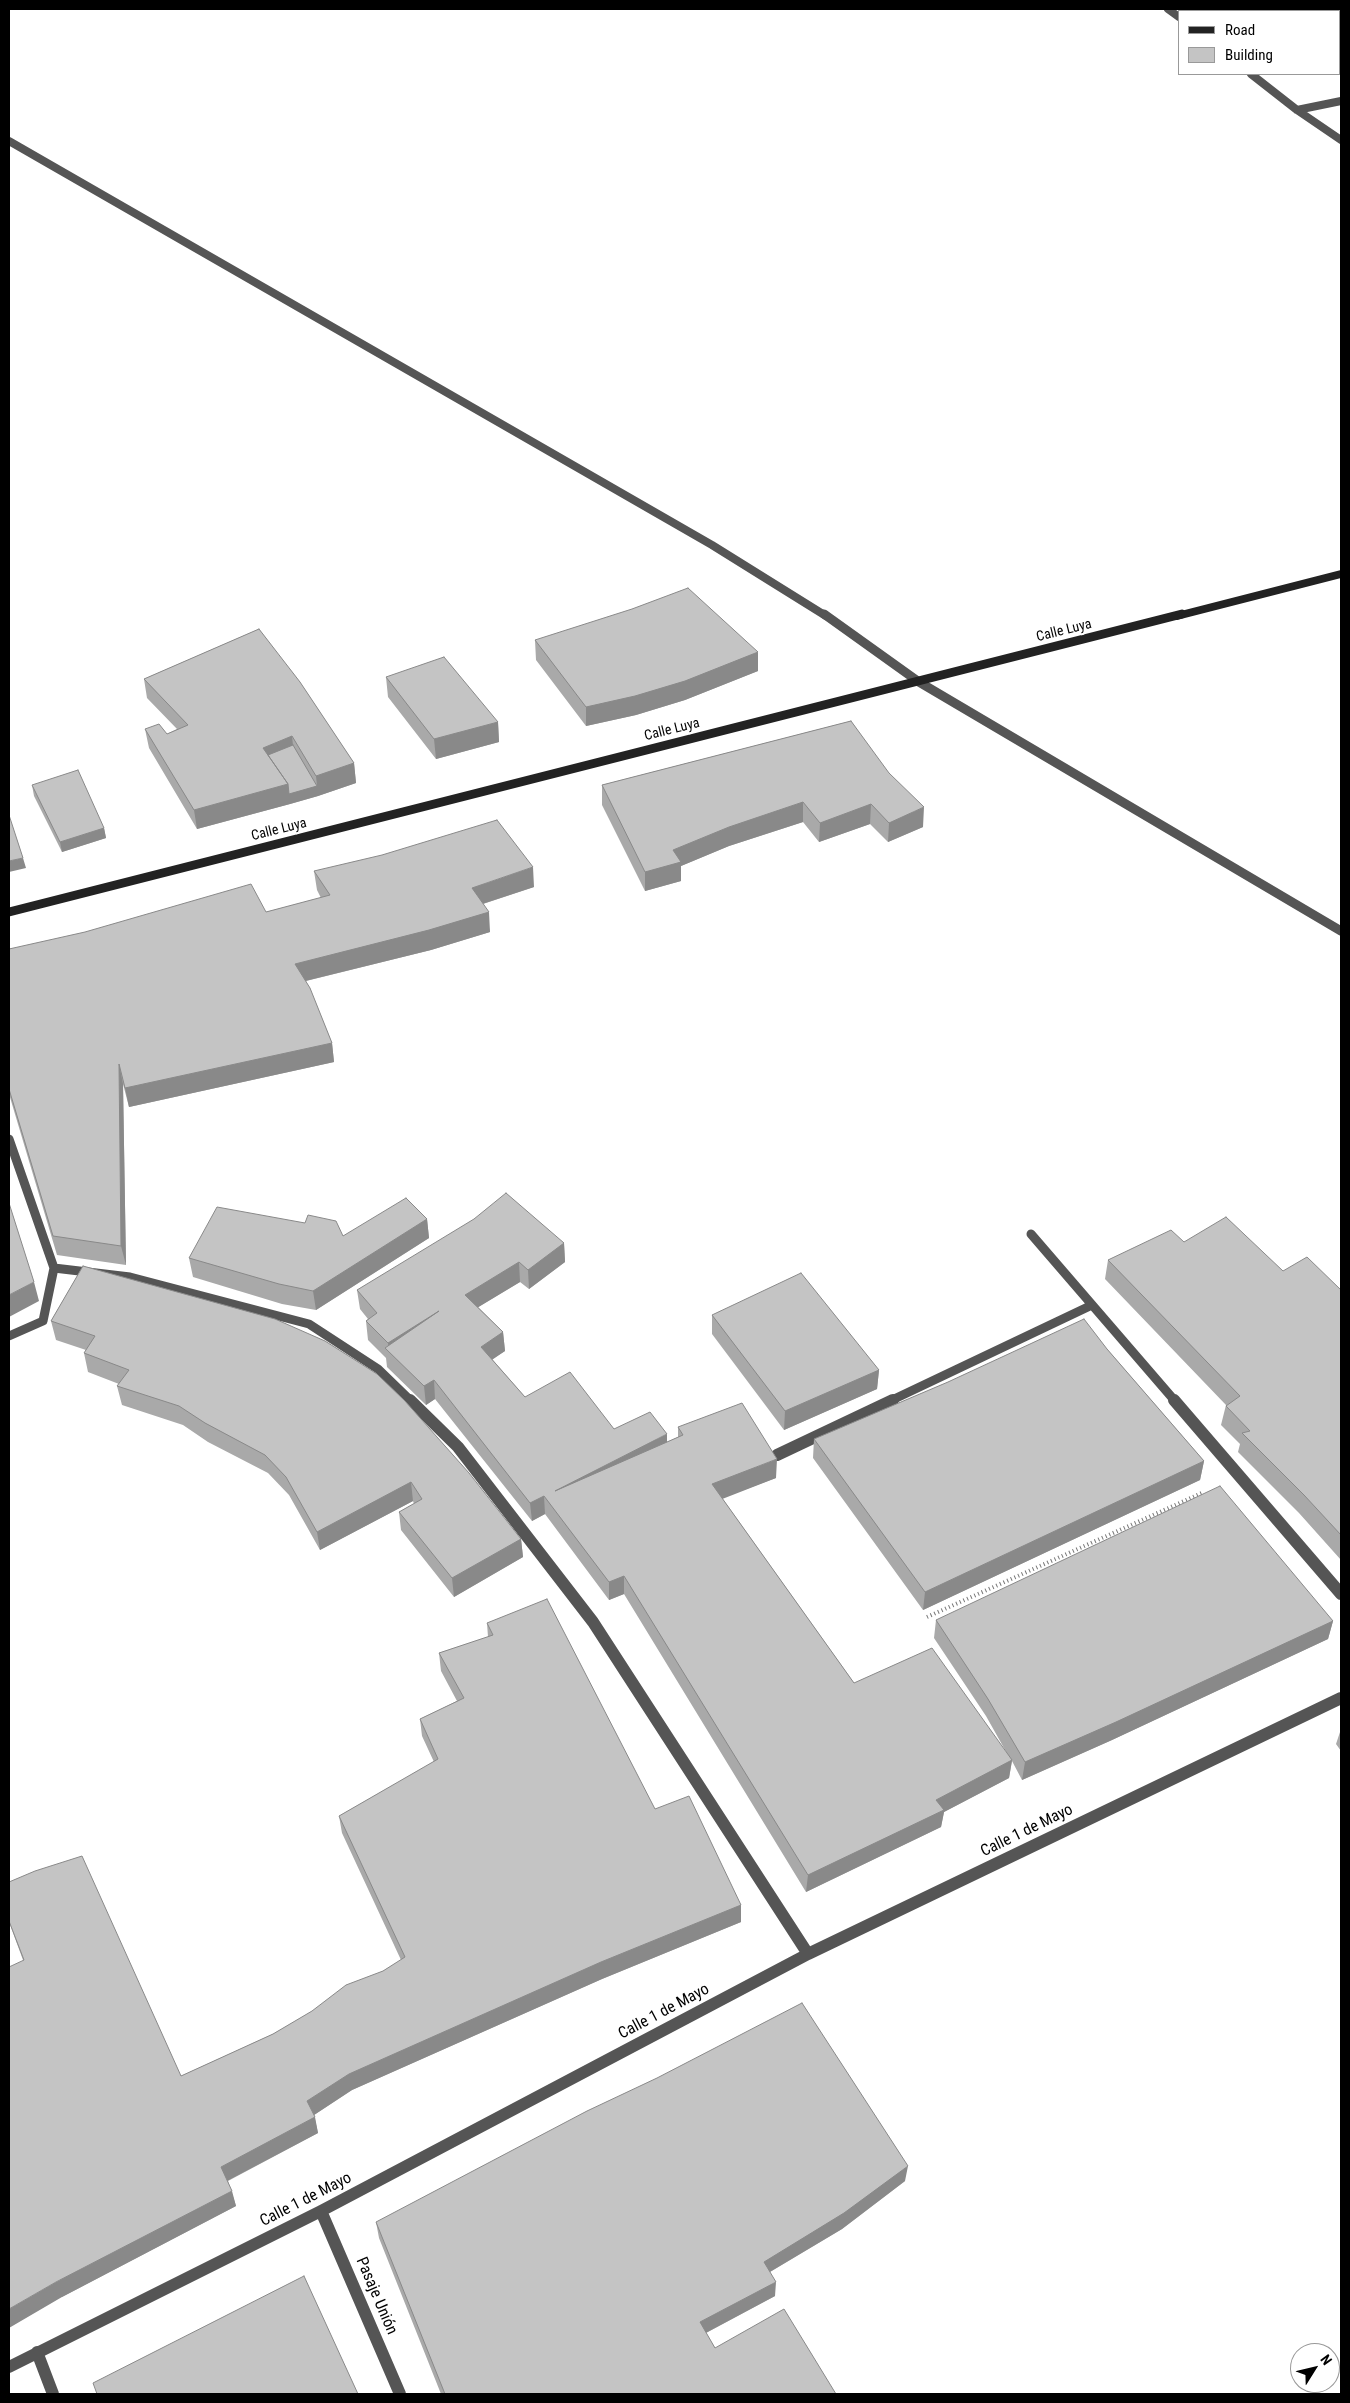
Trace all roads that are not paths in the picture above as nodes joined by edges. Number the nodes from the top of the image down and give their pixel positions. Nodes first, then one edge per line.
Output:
1 (1252, 75) edge
2 (1341, 100) edge
3 (1297, 110) junction
4 (1341, 140) edge
5 (9, 141) edge
6 (1341, 574) edge
7 (919, 682) junction
8 (9, 912) edge
9 (1341, 931) edge
10 (9, 1139) edge
11 (1031, 1234) dead end
12 (54, 1268) junction
13 (1092, 1305) junction
14 (9, 1336) edge
15 (777, 1455) edge
16 (1341, 1594) edge
17 (1341, 1698) edge
18 (808, 1954) junction
19 (321, 2212) junction
20 (36, 2352) junction
21 (9, 2367) edge
22 (53, 2394) edge
23 (400, 2394) edge

1 - 3 street
2 - 3 street
3 - 4 street
5 - 7 street
6 - 7 main road, Calle Luya
7 - 8 main road, Calle Luya
7 - 9 street
10 - 12 street
11 - 13 street
12 - 14 street
12 - 18 street
13 - 15 street
13 - 16 street
17 - 18 street, Calle 1 de Mayo
18 - 19 street, Calle 1 de Mayo
19 - 20 street, Calle 1 de Mayo
19 - 23 street, Pasaje Unión
20 - 21 street, Calle 1 de Mayo
20 - 22 street

